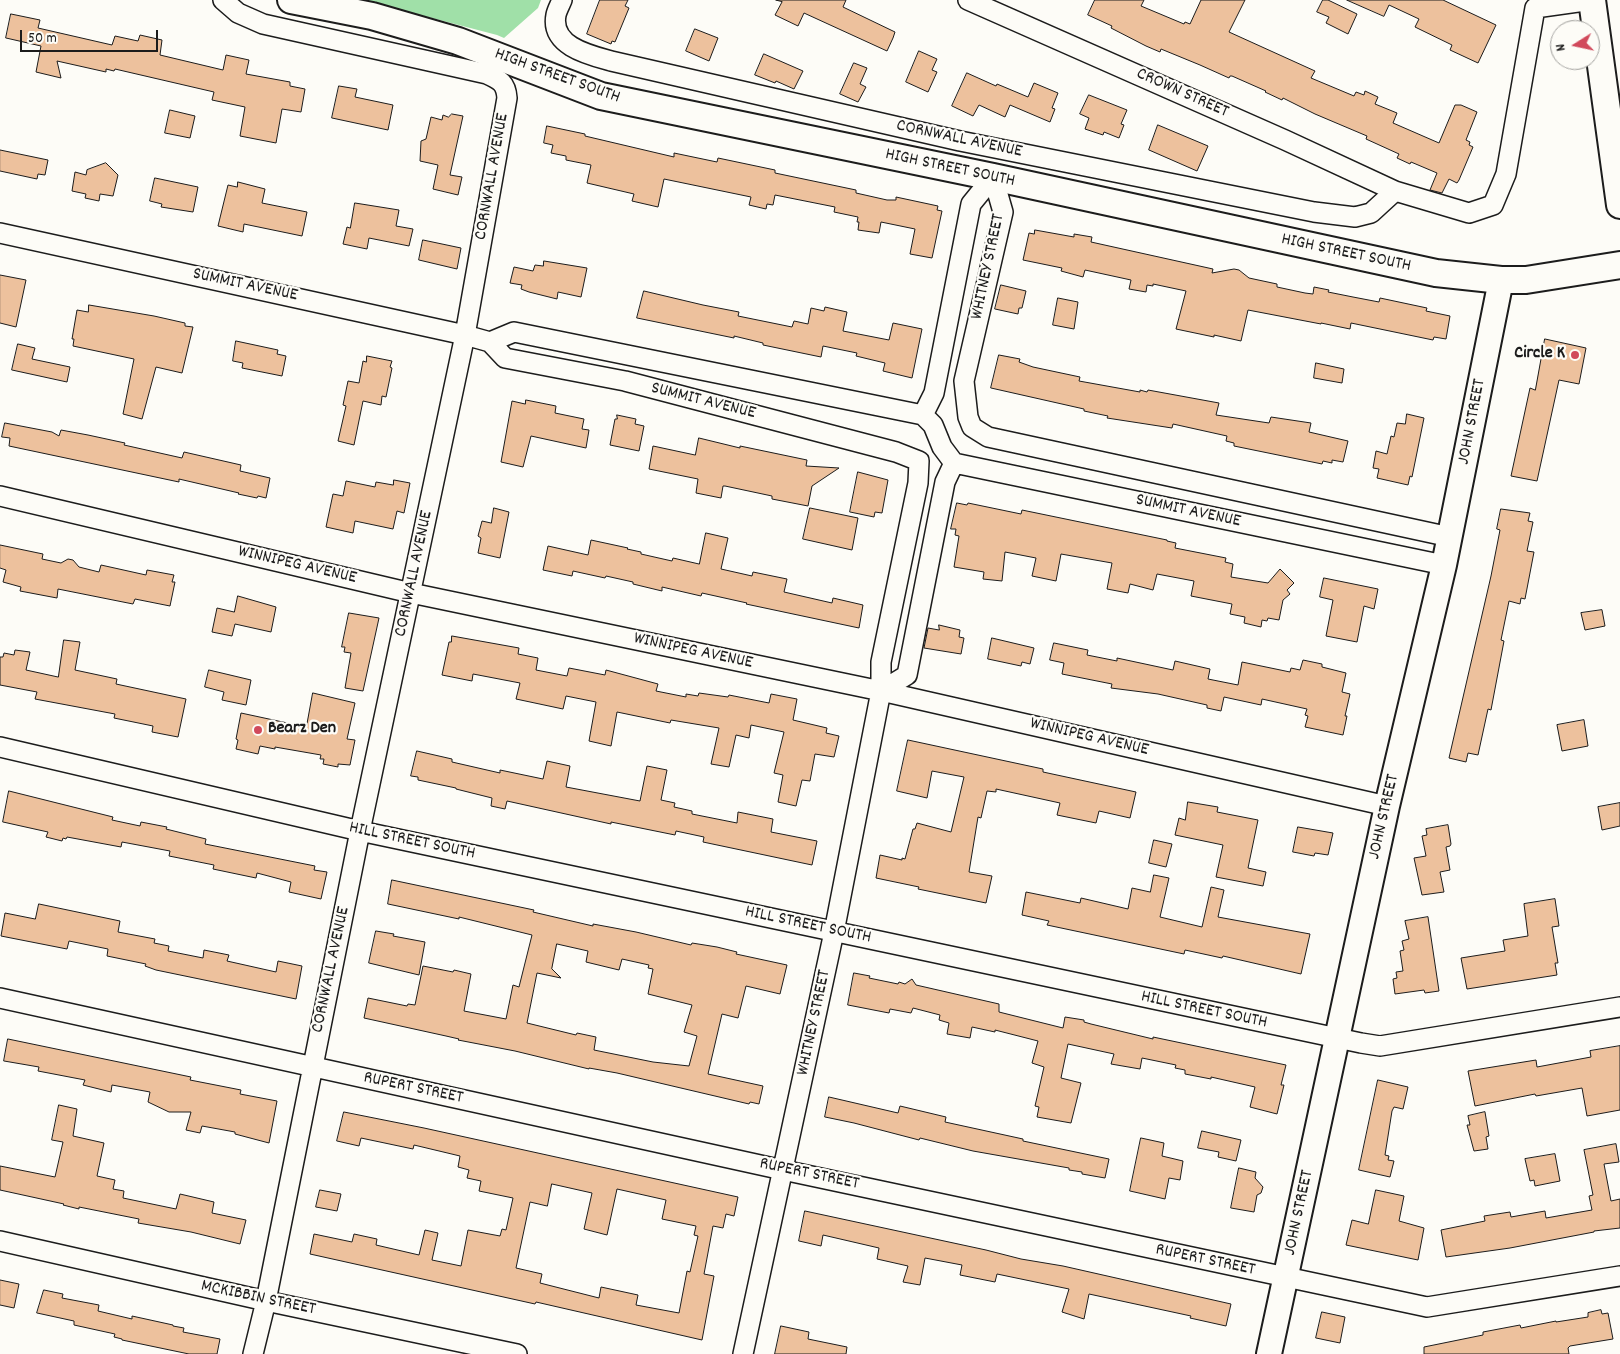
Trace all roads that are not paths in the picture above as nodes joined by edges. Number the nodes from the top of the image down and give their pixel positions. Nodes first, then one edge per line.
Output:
1 (222, 0) edge
2 (291, 0) edge
3 (562, 0) edge
4 (968, 0) edge
5 (1592, 0) edge
6 (1531, 4) edge
7 (993, 177) junction
8 (1395, 191) junction
9 (1620, 205) edge
10 (0, 233) edge
11 (1620, 265) edge
12 (1502, 280) junction
13 (465, 335) junction
14 (490, 342) junction
15 (630, 355) junction
16 (624, 382) junction
17 (923, 415) junction
18 (972, 427) joint
19 (919, 461) joint
20 (954, 463) junction
21 (0, 496) edge
22 (1450, 537) junction
23 (1444, 565) junction
24 (411, 593) junction
25 (881, 691) junction
26 (0, 747) edge
27 (1387, 806) junction
28 (360, 831) junction
29 (834, 932) junction
30 (0, 998) edge
31 (1620, 1007) edge
32 (1337, 1039) junction
33 (312, 1067) junction
34 (783, 1170) junction
35 (0, 1241) edge
36 (1620, 1276) edge
37 (1286, 1278) junction
38 (266, 1300) junction
39 (253, 1354) edge
40 (517, 1354) edge
41 (743, 1354) edge
42 (1269, 1354) edge

1 - 13 street, CORNWALL AVENUE
2 - 7 main road, HIGH STREET SOUTH
3 - 8 street, CORNWALL AVENUE
4 - 8 street, CROWN STREET
5 - 6 street
5 - 9 main road
6 - 8 street
7 - 12 main road, HIGH STREET SOUTH
7 - 17 street, WHITNEY STREET
7 - 18 street, WHITNEY STREET
10 - 13 street, SUMMIT AVENUE
11 - 12 main road, HIGH STREET SOUTH
12 - 22 street, JOHN STREET
13 - 14 street, SUMMIT AVENUE
13 - 24 street, CORNWALL AVENUE
14 - 15 street, SUMMIT AVENUE
14 - 16 street, SUMMIT AVENUE
15 - 16 street
15 - 17 street, SUMMIT AVENUE
16 - 19 street, SUMMIT AVENUE
17 - 20 street
18 - 22 street, SUMMIT AVENUE
19 - 25 street, WHITNEY STREET
20 - 23 street, SUMMIT AVENUE
20 - 25 street
21 - 24 street, WINNIPEG AVENUE
22 - 23 street, JOHN STREET
23 - 27 street, JOHN STREET
24 - 25 street, WINNIPEG AVENUE
24 - 28 street, CORNWALL AVENUE
25 - 27 street, WINNIPEG AVENUE
25 - 29 street, WHITNEY STREET
26 - 28 street, HILL STREET SOUTH
27 - 32 street, JOHN STREET
28 - 29 street, HILL STREET SOUTH
28 - 33 street, CORNWALL AVENUE
29 - 32 street, HILL STREET SOUTH
29 - 34 street, WHITNEY STREET
30 - 33 street, RUPERT STREET
31 - 32 street, HILL STREET SOUTH
32 - 37 street, JOHN STREET
33 - 34 street, RUPERT STREET
33 - 38 street, CORNWALL AVENUE
34 - 37 street, RUPERT STREET
34 - 41 street, WHITNEY STREET
35 - 38 street, MCKIBBIN STREET
36 - 37 street, RUPERT STREET
37 - 42 street, JOHN STREET
38 - 39 street, CORNWALL AVENUE
38 - 40 street, MCKIBBIN STREET

